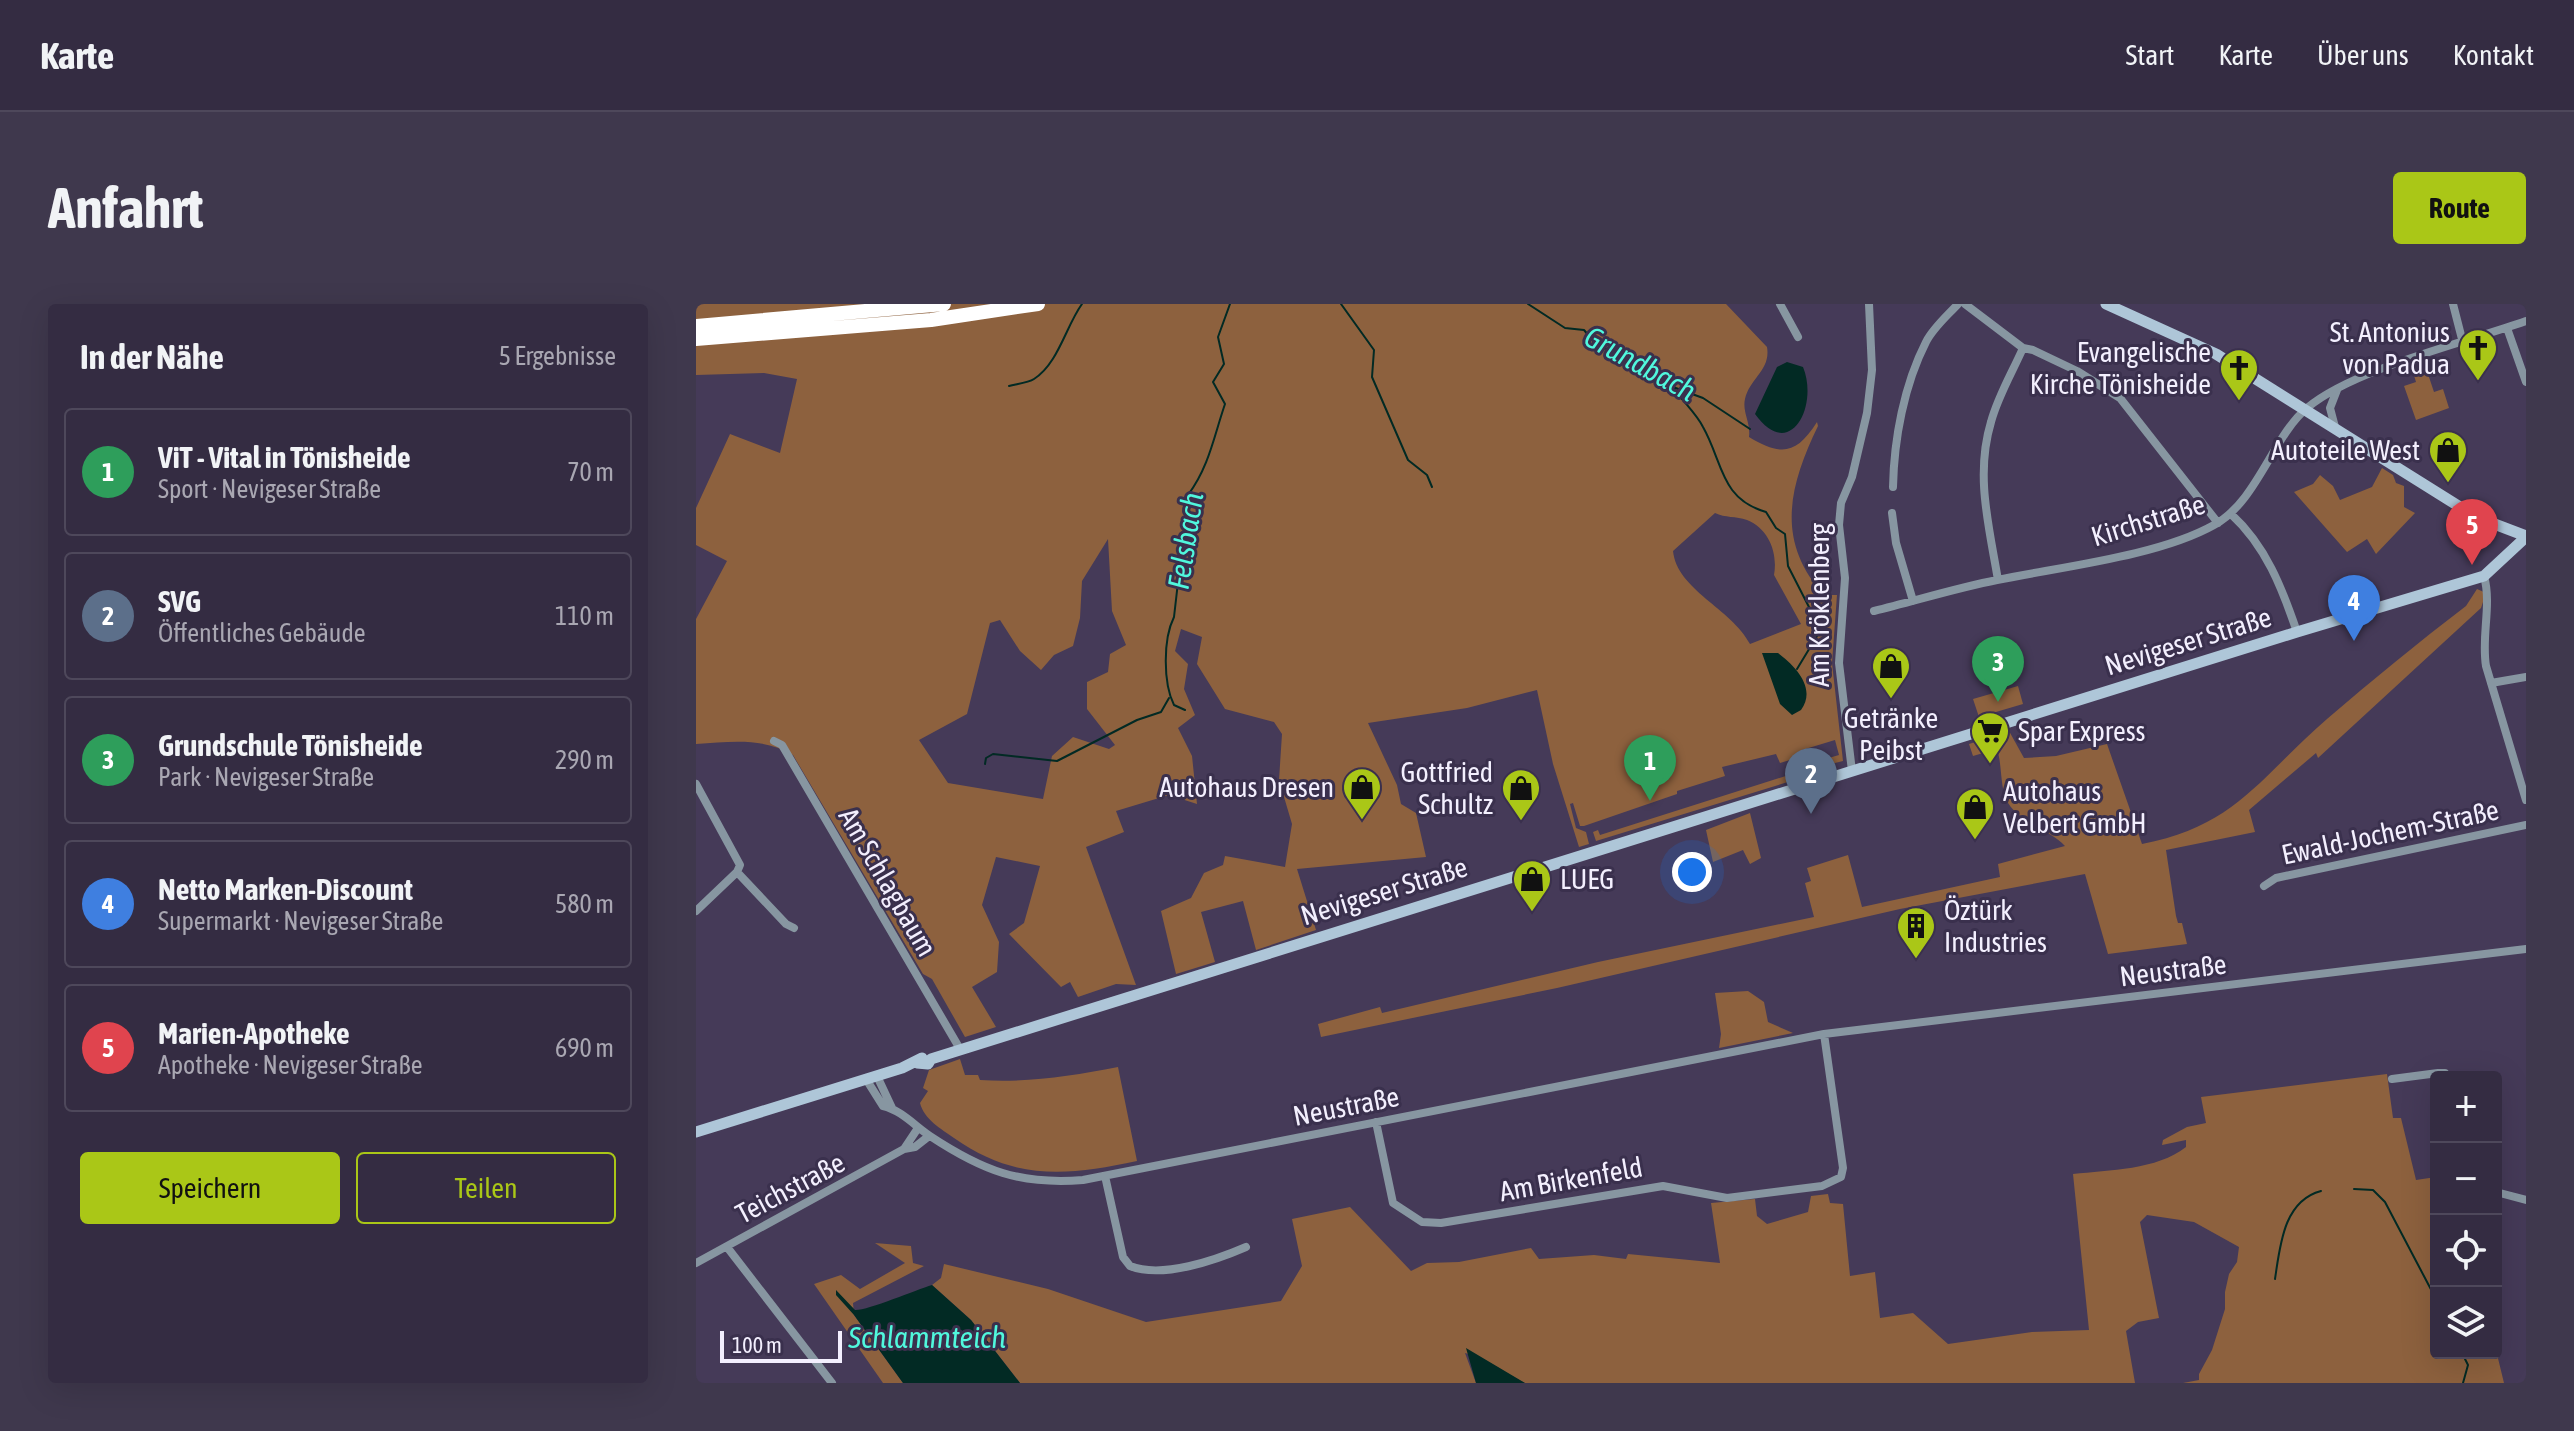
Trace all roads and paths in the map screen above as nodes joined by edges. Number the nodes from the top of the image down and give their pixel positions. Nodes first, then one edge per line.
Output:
1 (1038, 304) edge
2 (1780, 304) edge
3 (1869, 304) edge
4 (1958, 304) edge
5 (1965, 304) edge
6 (2106, 304) edge
7 (2453, 304) edge
8 (935, 310) edge
9 (2526, 321) edge
10 (696, 326) edge
11 (2507, 328) junction
12 (1798, 337) dead end
13 (696, 339) edge
14 (2463, 343) junction
15 (2023, 348) junction
16 (2526, 382) edge
17 (2337, 389) junction
18 (2305, 409) junction
19 (2335, 427) junction
20 (1893, 487) dead end
21 (1892, 513) dead end
22 (2231, 514) junction
23 (2218, 523) junction
24 (2526, 536) edge
25 (2484, 576) junction
26 (1998, 580) junction
27 (1913, 601) junction
28 (1874, 611) dead end
29 (2297, 632) junction
30 (2526, 677) edge
31 (2491, 683) junction
32 (774, 741) dead end
33 (1852, 771) junction
34 (697, 791) edge
35 (2526, 799) edge
36 (2526, 825) edge
37 (737, 872) junction
38 (2264, 886) dead end
39 (696, 911) edge
40 (794, 928) dead end
41 (2526, 949) edge
42 (1824, 1034) junction
43 (960, 1049) junction
44 (2430, 1074) edge
45 (872, 1077) junction
46 (2392, 1079) dead end
47 (1376, 1122) junction
48 (918, 1128) junction
49 (696, 1132) edge
50 (929, 1136) junction
51 (904, 1149) junction
52 (1105, 1176) junction
53 (2502, 1194) edge
54 (2526, 1200) edge
55 (727, 1247) junction
56 (1246, 1247) dead end
57 (696, 1263) edge
58 (832, 1383) edge

1 - 8 highway
2 - 12 street
3 - 33 street, Am Kröklenberg
4 - 20 street
5 - 15 street
6 - 18 main road
7 - 14 street
8 - 10 highway
8 - 13 highway
9 - 11 street, Kirchstraße
11 - 14 street, Kirchstraße
11 - 16 street
14 - 17 street, Kirchstraße
15 - 23 street
15 - 26 street
17 - 18 street, Kirchstraße
17 - 19 street
18 - 19 main road
18 - 22 street, Kirchstraße
19 - 24 main road
21 - 27 street
22 - 23 street, Kirchstraße
22 - 29 street
23 - 26 street, Kirchstraße
24 - 25 main road, Nevigeser Straße
25 - 29 main road, Nevigeser Straße
25 - 31 street
26 - 27 street, Kirchstraße
27 - 28 street, Kirchstraße
29 - 33 main road, Nevigeser Straße
30 - 31 street
31 - 35 street
32 - 43 street, Am Schlagbaum
33 - 43 main road, Nevigeser Straße
34 - 37 street
36 - 38 street, Ewald-Jochem-Straße
37 - 39 street
37 - 40 street
41 - 42 street, Neustraße
42 - 47 street, Neustraße
42 - 47 street, Am Birkenfeld
43 - 45 main road, Nevigeser Straße
44 - 46 street
45 - 48 street, Neustraße
45 - 49 main road, Nevigeser Straße
47 - 52 street, Neustraße
48 - 50 street, Neustraße
48 - 51 street, Teichstraße
50 - 51 street, Teichstraße
50 - 52 street, Neustraße
51 - 55 street, Teichstraße
52 - 56 street
53 - 54 street
55 - 57 street, Teichstraße
55 - 58 street

